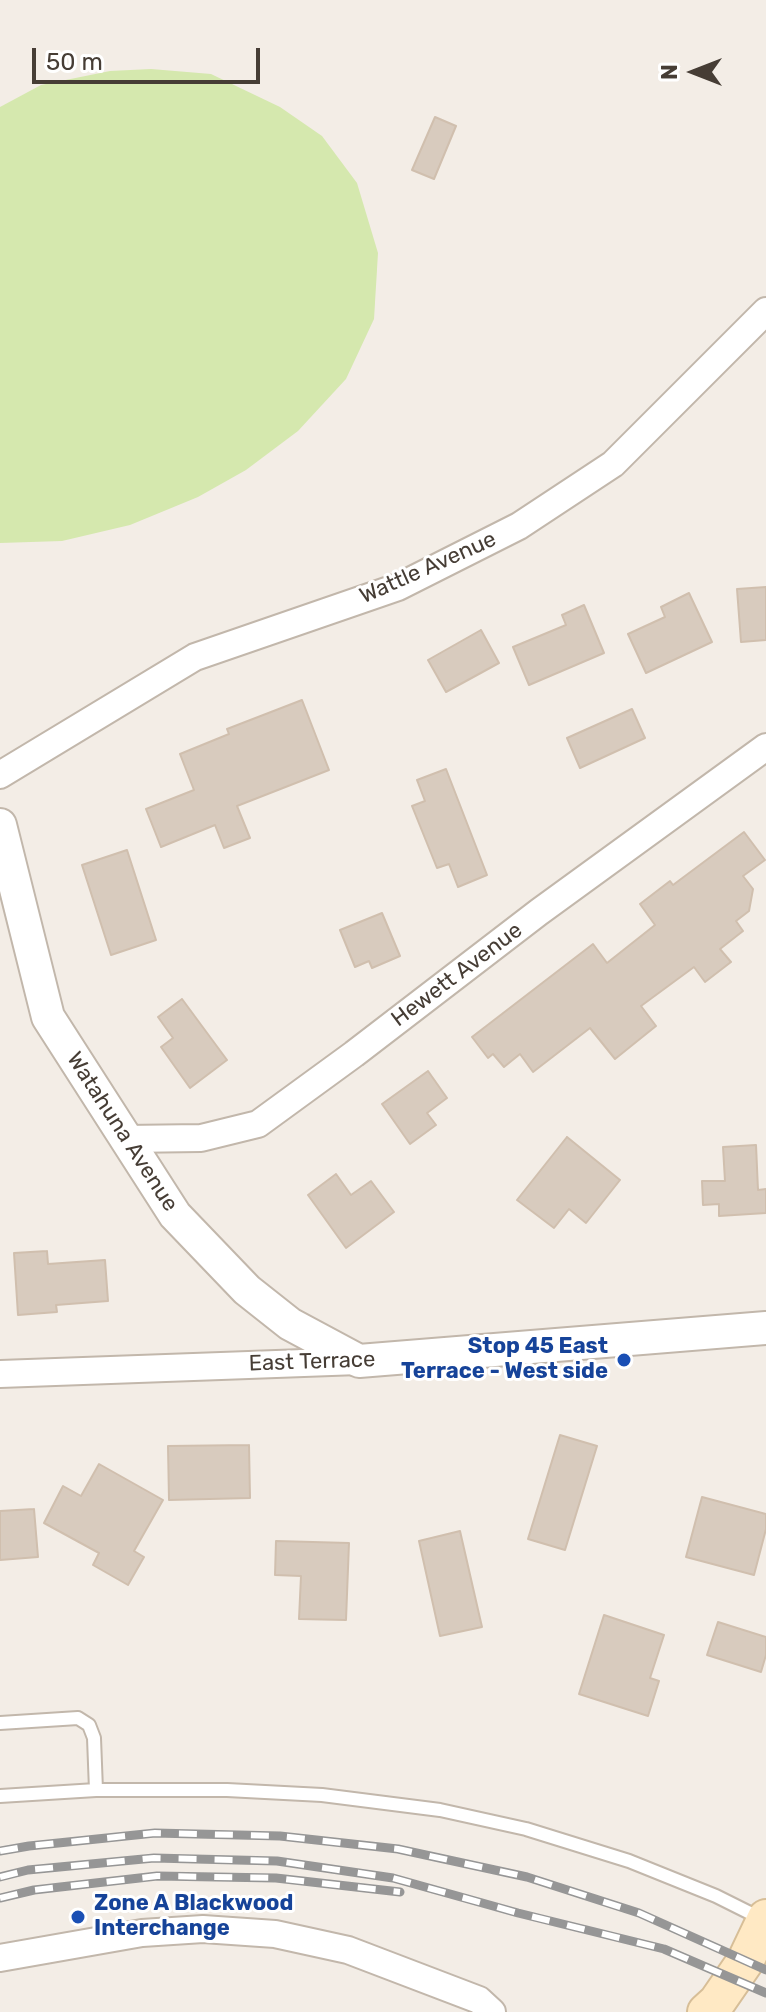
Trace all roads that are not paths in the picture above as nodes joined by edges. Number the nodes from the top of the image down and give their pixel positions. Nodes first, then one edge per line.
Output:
1 (766, 311) edge
2 (766, 747) edge
3 (0, 775) edge
4 (0, 825) edge
5 (125, 1139) junction
6 (766, 1328) edge
7 (359, 1361) junction
8 (0, 1374) edge
9 (0, 1723) edge
10 (96, 1790) junction
11 (0, 1796) edge
12 (766, 1919) edge
13 (0, 1958) edge
14 (492, 2012) edge
15 (706, 2012) edge

1 - 3 street, Wattle Avenue
2 - 5 street, Hewett Avenue
4 - 5 street, Watahuna Avenue
5 - 7 street, Watahuna Avenue
6 - 7 street, East Terrace
7 - 8 street, East Terrace
9 - 10 lane
10 - 11 lane
10 - 12 lane
12 - 15 main road
13 - 14 street

